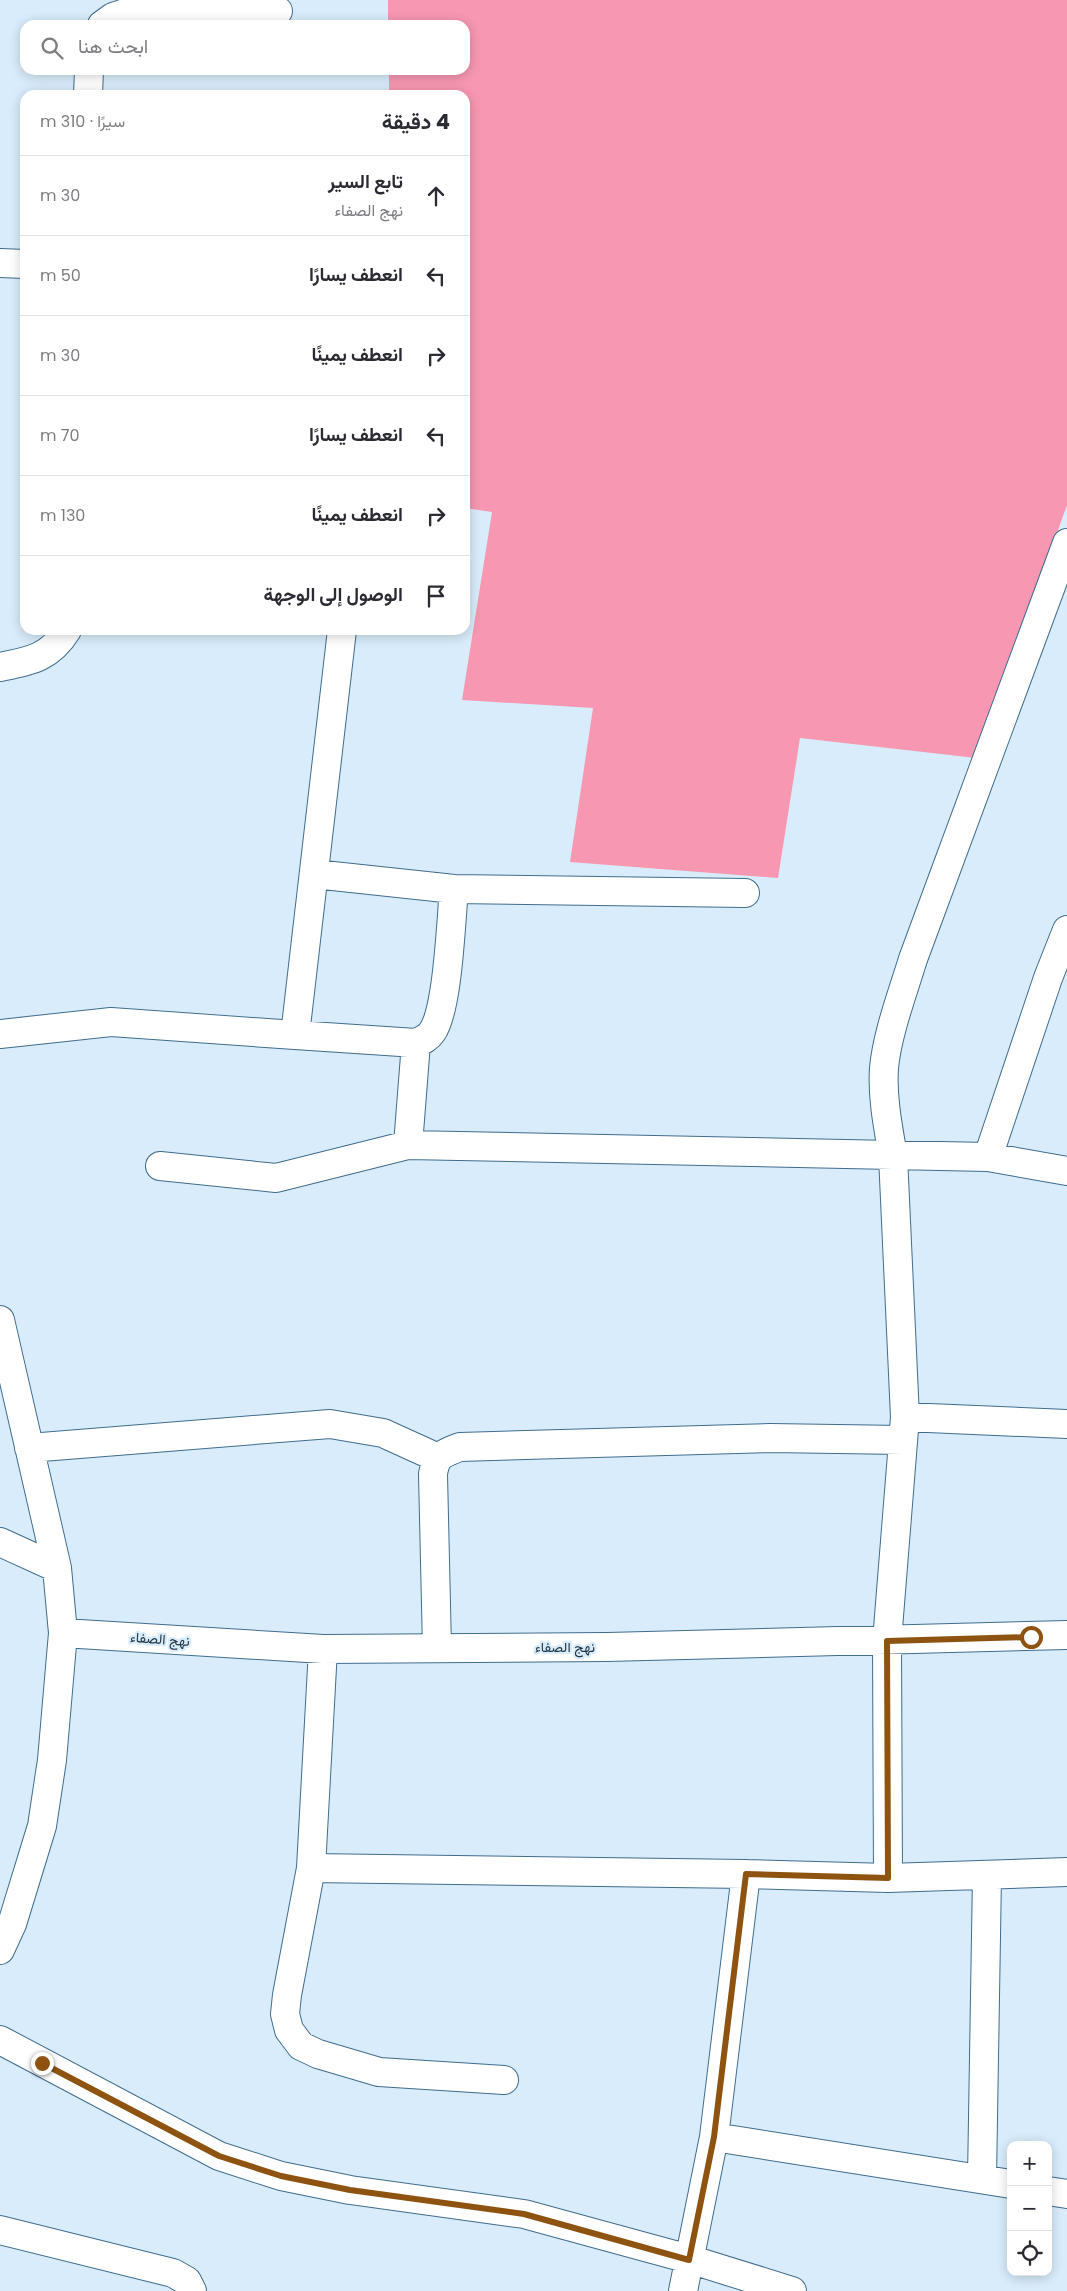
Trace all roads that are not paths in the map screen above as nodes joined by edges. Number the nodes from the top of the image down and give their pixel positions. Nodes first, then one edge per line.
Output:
1 (278, 11) dead end
2 (109, 20) edge
3 (89, 75) edge
4 (88, 90) edge
5 (0, 263) edge
6 (20, 264) edge
7 (1067, 543) edge
8 (63, 635) edge
9 (341, 635) edge
10 (0, 667) edge
11 (314, 874) junction
12 (454, 889) junction
13 (745, 893) dead end
14 (1067, 930) edge
15 (0, 1034) edge
16 (296, 1035) junction
17 (416, 1043) junction
18 (408, 1145) junction
19 (893, 1156) junction
20 (988, 1157) junction
21 (160, 1166) dead end
22 (1067, 1171) edge
23 (0, 1320) edge
24 (1067, 1424) edge
25 (904, 1428) junction
26 (29, 1448) junction
27 (438, 1458) junction
28 (0, 1542) edge
29 (56, 1568) junction
30 (63, 1633) junction
31 (1067, 1636) edge
32 (887, 1641) junction
33 (437, 1648) junction
34 (323, 1649) junction
35 (311, 1868) junction
36 (1067, 1872) edge
37 (746, 1874) junction
38 (987, 1875) junction
39 (888, 1878) junction
40 (0, 1950) edge
41 (0, 2040) edge
42 (504, 2080) dead end
43 (714, 2137) junction
44 (982, 2179) junction
45 (1007, 2183) edge
46 (1052, 2192) edge
47 (1067, 2194) edge
48 (0, 2230) edge
49 (689, 2260) junction
50 (192, 2291) edge
51 (683, 2291) edge
52 (792, 2291) edge

1 - 2 street
3 - 4 street
5 - 6 street
7 - 19 street
8 - 10 street
9 - 11 street
11 - 12 street
11 - 16 street
12 - 13 street
12 - 17 street
14 - 20 street
15 - 16 street
16 - 17 street
17 - 18 street
18 - 19 street
18 - 21 street
19 - 20 street
19 - 25 street
20 - 22 street
23 - 26 street
24 - 25 street
25 - 27 street
25 - 32 street
26 - 27 street
26 - 29 street
27 - 33 street
28 - 29 street
29 - 30 street
30 - 34 street, نهج الصفاء
30 - 40 street
31 - 32 street, نهج الصفاء
32 - 33 street, نهج الصفاء
32 - 39 street
33 - 34 street, نهج الصفاء
34 - 35 street
35 - 37 street
35 - 42 street
36 - 38 street
37 - 39 street
37 - 43 street
38 - 39 street
38 - 44 street
41 - 49 street
43 - 44 street
43 - 49 street
44 - 45 street
46 - 47 street
48 - 50 street
49 - 51 street
49 - 52 street

